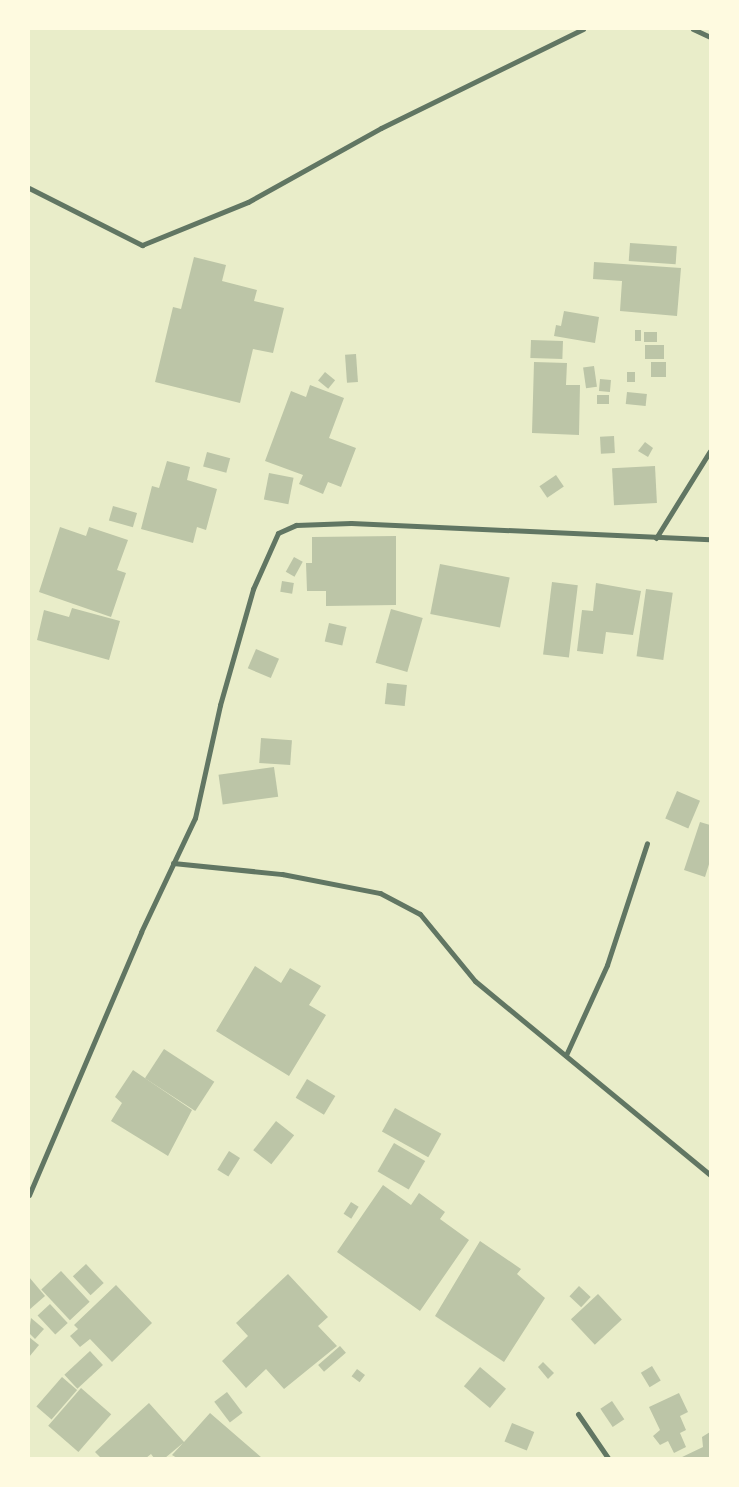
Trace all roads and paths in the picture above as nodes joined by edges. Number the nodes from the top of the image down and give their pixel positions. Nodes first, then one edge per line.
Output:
1 (583, 29) edge
2 (693, 29) edge
3 (710, 37) edge
4 (29, 188) edge
5 (710, 451) edge
6 (656, 538) junction
7 (710, 540) edge
8 (647, 843) dead end
9 (173, 863) junction
10 (566, 1055) junction
11 (710, 1174) edge
12 (29, 1195) edge
13 (578, 1414) dead end
14 (608, 1458) edge

1 - 4 street
2 - 3 street
5 - 6 street
6 - 7 street
6 - 9 street
8 - 10 street
9 - 10 street
9 - 12 street
10 - 11 street
13 - 14 street

